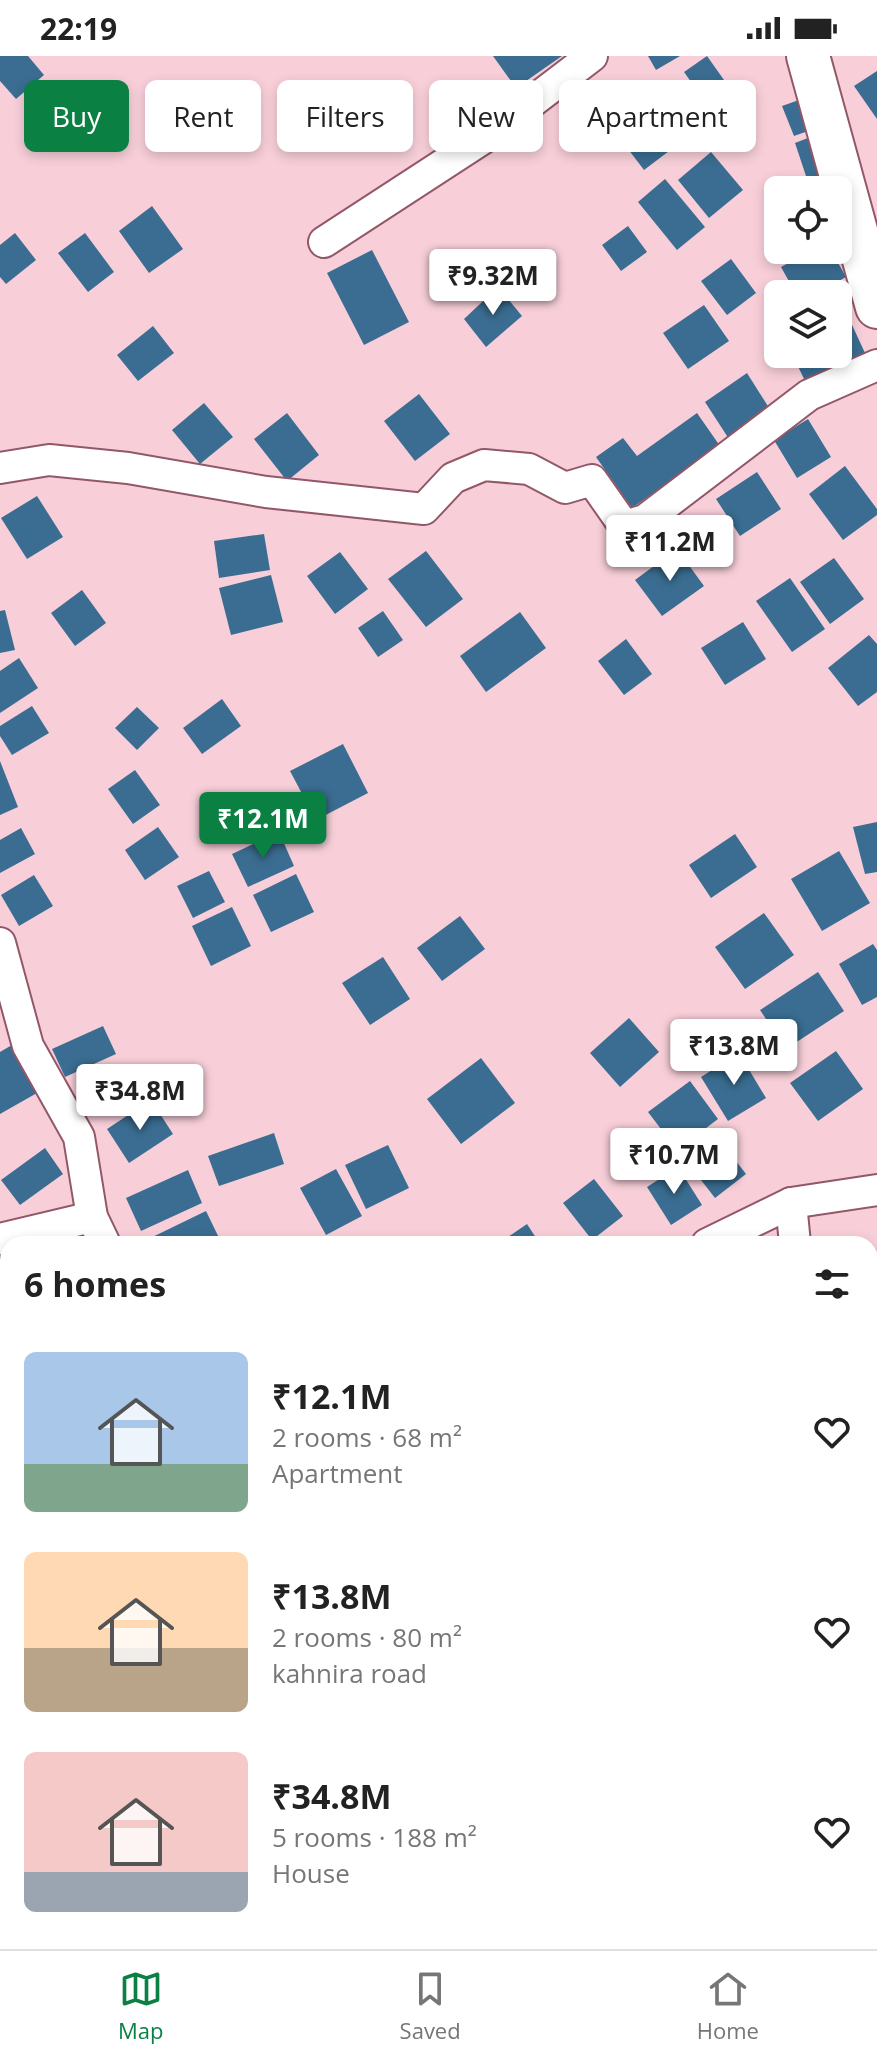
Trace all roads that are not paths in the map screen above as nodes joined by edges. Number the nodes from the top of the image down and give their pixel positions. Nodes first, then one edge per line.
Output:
1 (592, 56) edge
2 (808, 56) edge
3 (324, 242) dead end
4 (877, 307) edge
5 (877, 365) edge
6 (0, 468) edge
7 (0, 943) edge
8 (877, 1190) edge
9 (791, 1203) junction
10 (99, 1230) edge
11 (33, 1236) edge
12 (723, 1236) edge
13 (794, 1236) edge

1 - 3 street
2 - 4 main road
5 - 6 street
7 - 10 street
8 - 9 street
9 - 12 street
9 - 13 street
10 - 11 street

